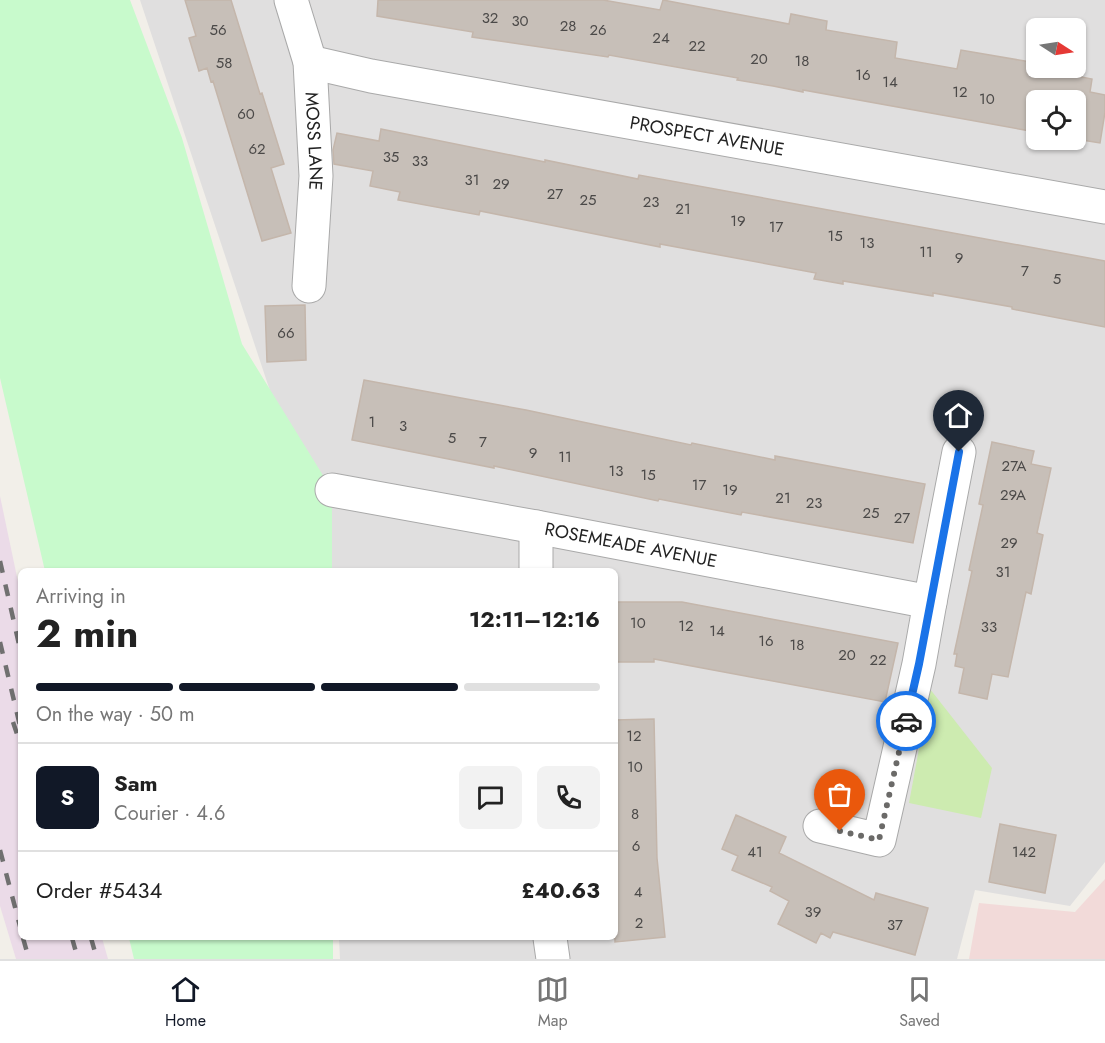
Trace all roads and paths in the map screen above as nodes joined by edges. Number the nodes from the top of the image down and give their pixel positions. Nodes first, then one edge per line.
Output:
1 (291, 0) edge
2 (310, 62) junction
3 (1105, 207) edge
4 (309, 286) dead end
5 (959, 452) dead end
6 (332, 490) dead end
7 (536, 527) junction
8 (536, 568) edge
9 (930, 602) junction
10 (820, 826) dead end
11 (550, 940) edge
12 (553, 959) edge

1 - 2 street, MOSS LANE
2 - 3 street, PROSPECT AVENUE
2 - 4 street, MOSS LANE
5 - 9 street
6 - 7 street, ROSEMEADE AVENUE
7 - 8 street
7 - 9 street, ROSEMEADE AVENUE
9 - 10 street
11 - 12 street

